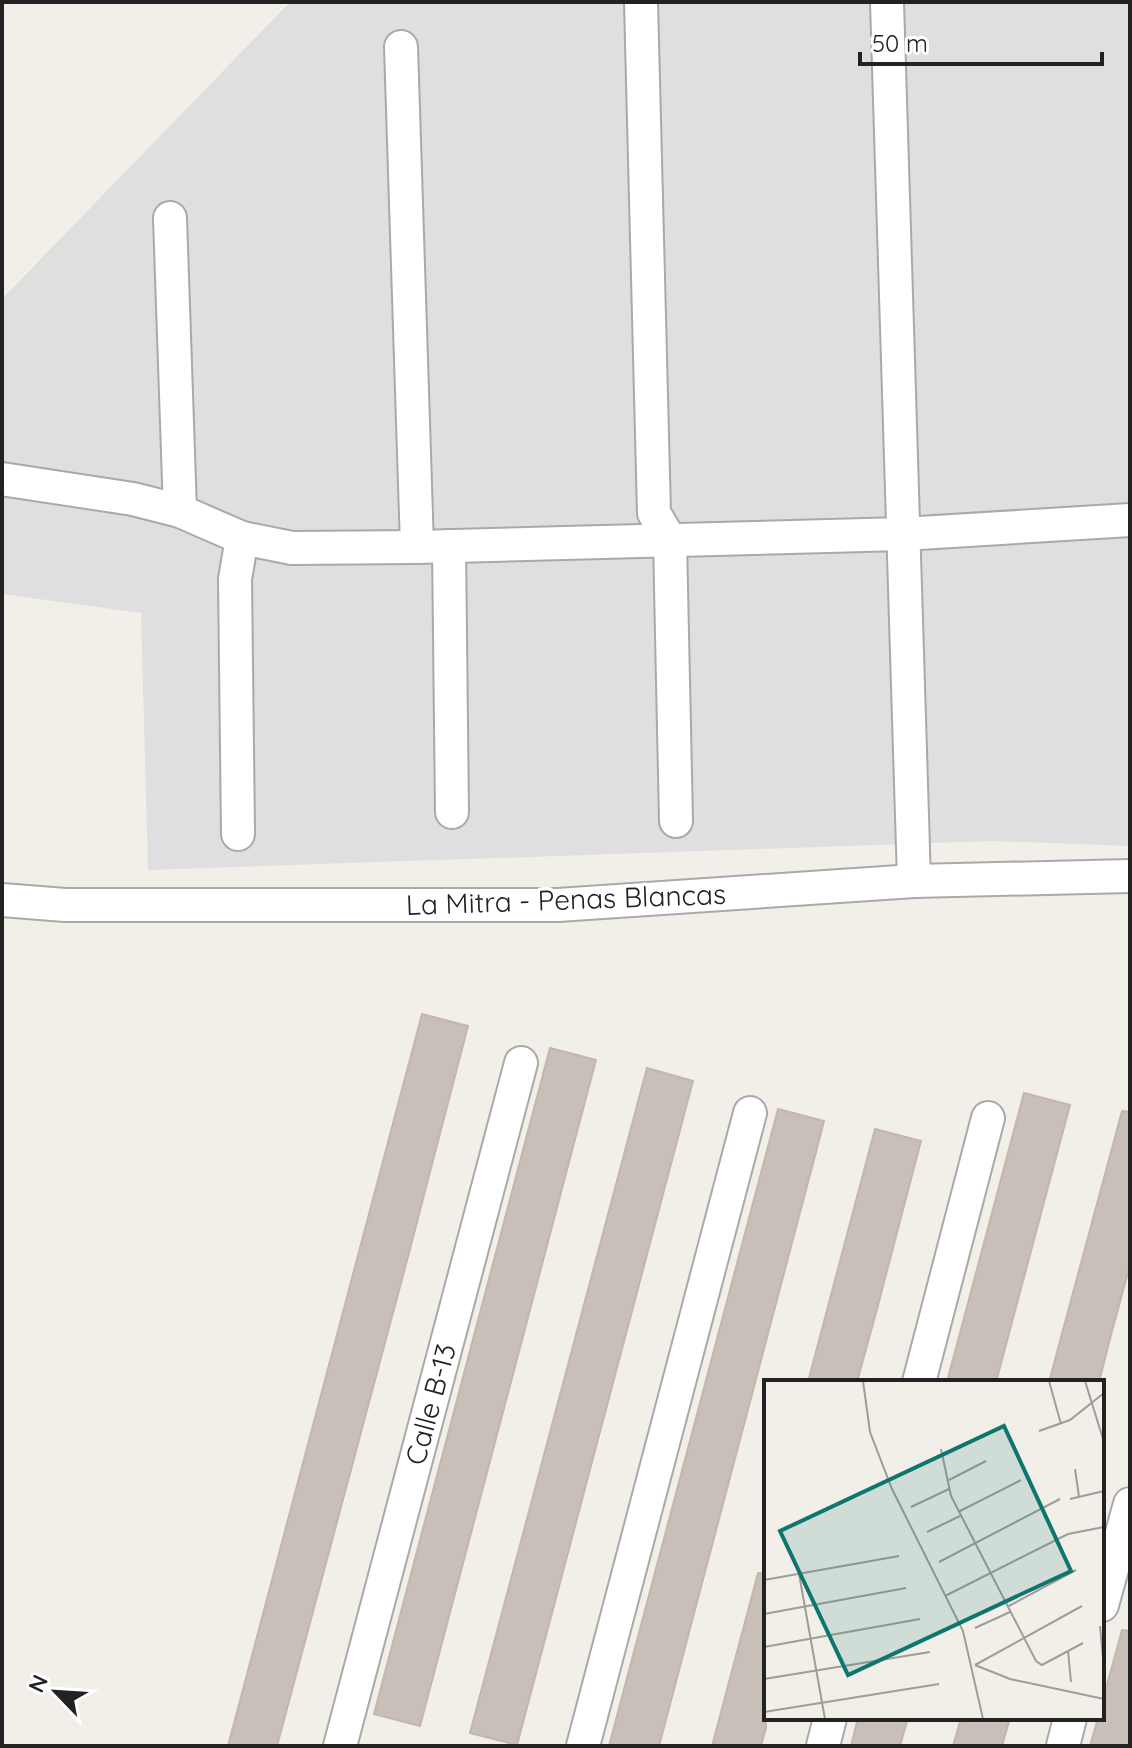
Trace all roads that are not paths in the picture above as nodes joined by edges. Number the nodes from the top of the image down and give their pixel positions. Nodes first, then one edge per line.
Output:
1 (641, 2) edge
2 (887, 2) edge
3 (401, 47) dead end
4 (170, 218) dead end
5 (2, 479) edge
6 (180, 511) junction
7 (1130, 520) edge
8 (903, 534) junction
9 (242, 538) junction
10 (670, 540) junction
11 (433, 547) junction
12 (452, 812) dead end
13 (676, 821) dead end
14 (238, 834) dead end
15 (1130, 876) edge
16 (914, 881) junction
17 (2, 900) edge
18 (521, 1063) dead end
19 (750, 1113) dead end
20 (988, 1118) dead end
21 (920, 1380) edge
22 (1130, 1504) edge
23 (1104, 1598) edge
24 (830, 1720) edge
25 (1070, 1720) edge
26 (340, 1746) edge
27 (583, 1746) edge
28 (823, 1746) edge
29 (1063, 1746) edge

1 - 10 street
2 - 8 street
3 - 11 street
4 - 6 street
5 - 6 street
6 - 9 street
7 - 8 street
8 - 10 street
8 - 16 street
9 - 11 street
9 - 14 street
10 - 11 street
10 - 13 street
11 - 12 street
15 - 16 street, La Mitra - Penas Blancas
16 - 17 street, La Mitra - Penas Blancas
18 - 26 street, Calle B-13
19 - 27 street
20 - 21 street
22 - 23 street
24 - 28 street
25 - 29 street

